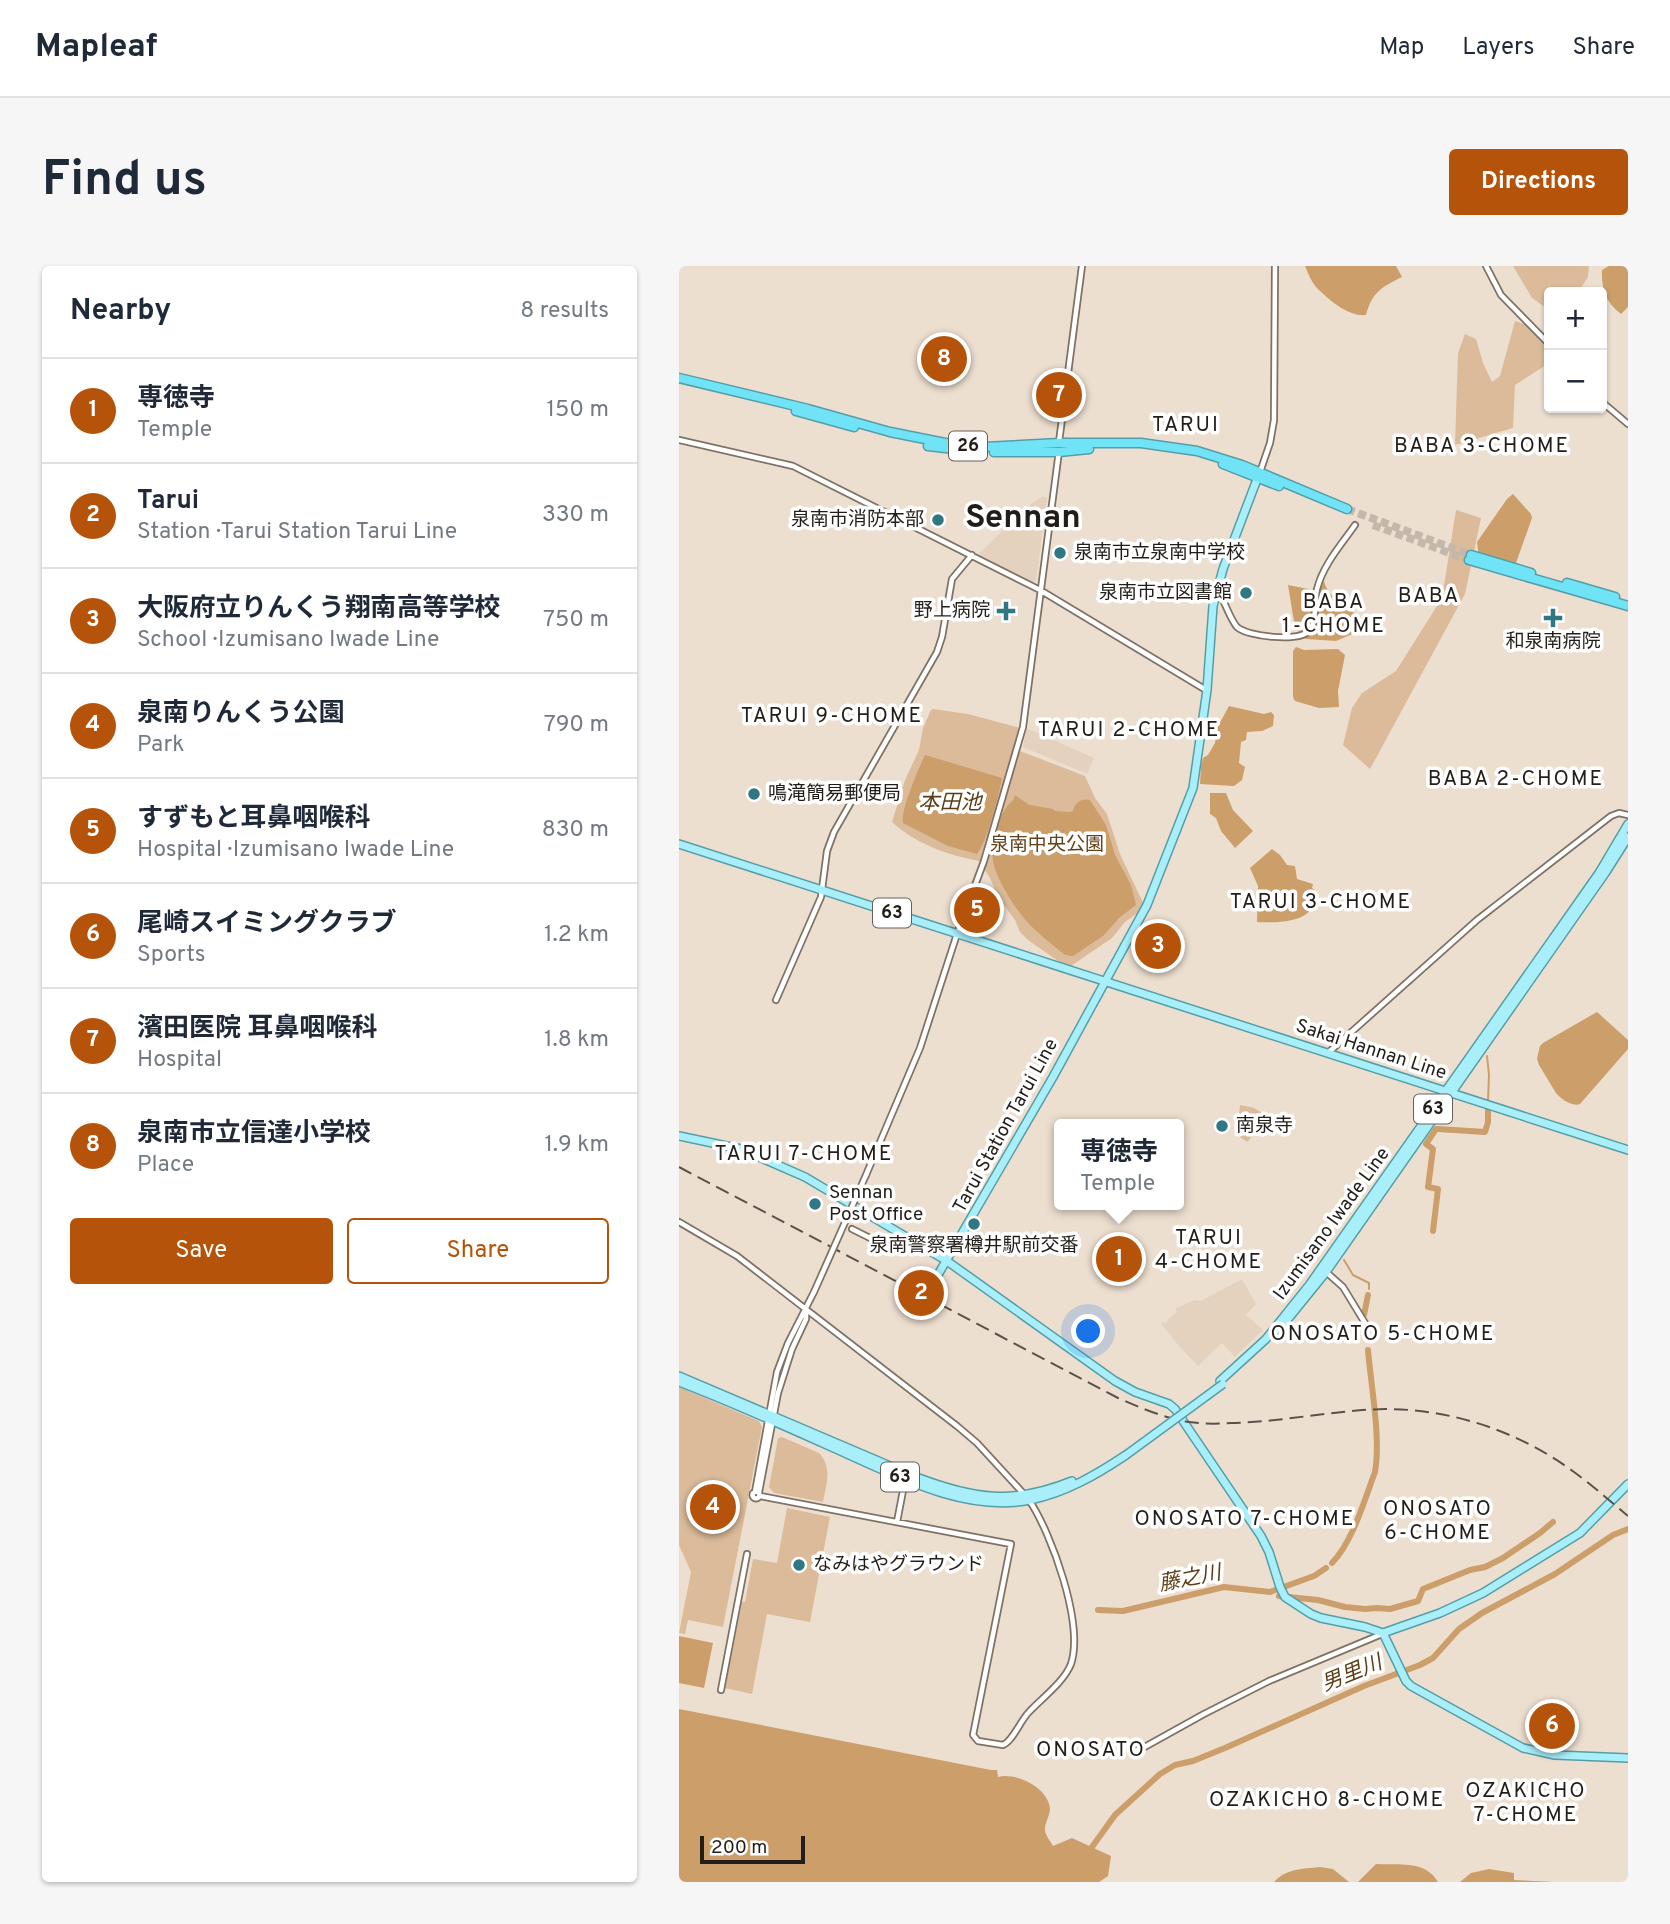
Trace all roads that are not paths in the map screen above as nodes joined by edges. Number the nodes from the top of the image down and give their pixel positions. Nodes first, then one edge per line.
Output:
1 (1082, 266) edge
2 (1275, 266) edge
3 (1486, 266) edge
4 (1544, 339) edge
5 (679, 380) edge
6 (1607, 406) edge
7 (1628, 424) edge
8 (679, 440) edge
9 (1059, 447) junction
10 (1259, 475) junction
11 (1347, 512) tunnel mouth
12 (1355, 524) dead end
13 (972, 555) junction
14 (1472, 558) tunnel mouth
15 (1559, 583) junction
16 (1218, 587) junction
17 (1040, 590) junction
18 (1628, 600) edge
19 (1628, 606) edge
20 (1207, 690) junction
21 (1628, 815) edge
22 (1628, 824) edge
23 (1628, 837) edge
24 (679, 844) edge
25 (823, 890) junction
26 (957, 934) junction
27 (1105, 982) junction
28 (776, 1000) dead end
29 (1328, 1053) junction
30 (1449, 1092) junction
31 (679, 1136) edge
32 (1628, 1150) edge
33 (679, 1222) edge
34 (852, 1229) dead end
35 (872, 1239) dead end
36 (947, 1261) junction
37 (1324, 1270) junction
38 (933, 1285) dead end
39 (806, 1309) junction
40 (1364, 1322) dead end
41 (679, 1376) edge
42 (679, 1382) edge
43 (771, 1418) junction
44 (905, 1479) junction
45 (1628, 1484) edge
46 (1027, 1498) junction
47 (897, 1522) junction
48 (747, 1554) dead end
49 (1385, 1635) junction
50 (721, 1690) dead end
51 (1134, 1751) dead end
52 (1628, 1758) edge

1 - 9 street
2 - 10 street
3 - 4 street
5 - 9 highway, 26
6 - 7 street
8 - 13 street
9 - 10 highway, 26
9 - 17 street
10 - 11 highway, 26
10 - 16 main road
12 - 16 street
13 - 17 street
13 - 25 street
14 - 15 highway
15 - 18 highway
15 - 19 highway
16 - 20 main road
17 - 20 street
17 - 26 street
20 - 27 main road
21 - 29 street
22 - 30 main road, Izumisano Iwade Line / 63
23 - 30 main road, Izumisano Iwade Line / 63
24 - 25 main road, 63
25 - 26 main road, 63
25 - 28 street
26 - 27 main road, 63
26 - 39 street, bridge
27 - 29 main road, Sakai Hannan Line
27 - 36 main road, Tarui Station Tarui Line
29 - 30 main road, Sakai Hannan Line
30 - 32 main road, Sakai Hannan Line
30 - 37 main road, Izumisano Iwade Line / 63
31 - 36 main road
33 - 39 street
34 - 35 street
36 - 38 main road, Tarui Station Tarui Line
36 - 49 main road
37 - 40 street
37 - 46 main road, Izumisano Iwade Line / 63, bridge
39 - 43 street
39 - 46 street
41 - 43 main road, Izumisano Iwade Line / 63
42 - 43 main road, Izumisano Iwade Line / 63
43 - 44 main road, Izumisano Iwade Line / 63
43 - 46 main road, Izumisano Iwade Line / 63
43 - 47 street
44 - 46 main road, Izumisano Iwade Line / 63
44 - 47 street
45 - 49 main road
46 - 47 street
48 - 50 street
49 - 51 street
49 - 52 main road

